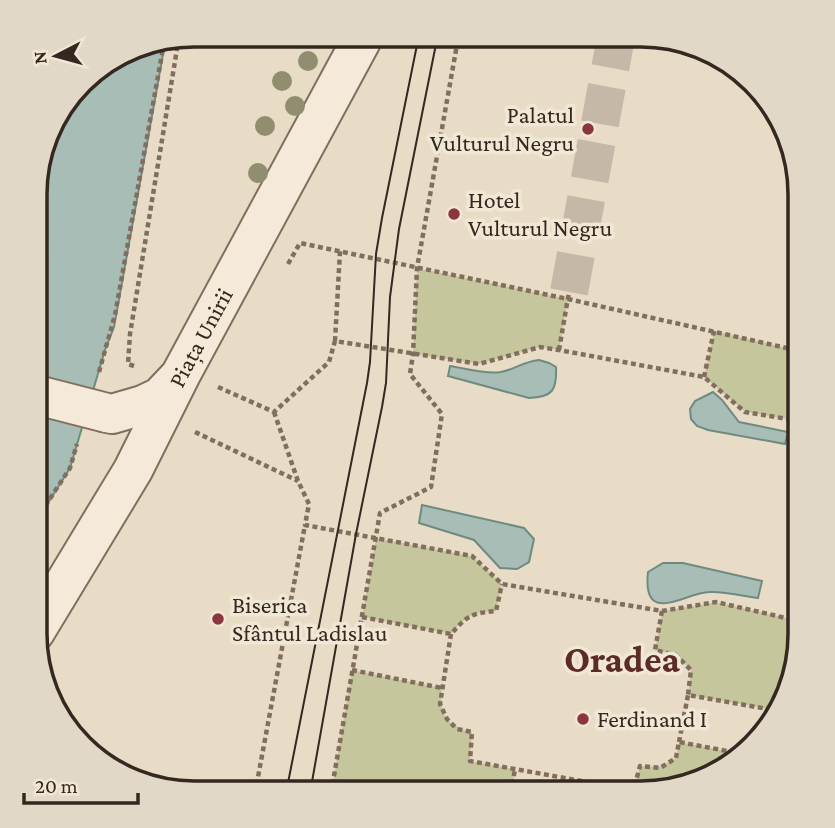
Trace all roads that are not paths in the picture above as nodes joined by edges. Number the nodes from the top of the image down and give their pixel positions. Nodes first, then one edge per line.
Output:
1 (357, 48) edge
2 (181, 374) junction
3 (47, 396) edge
4 (105, 403) junction
5 (133, 470) junction
6 (48, 611) edge

1 - 2 street, Piața Unirii
2 - 4 street
2 - 5 street, Piața Unirii
3 - 4 street, bridge
4 - 5 street
5 - 6 street, Piața Unirii

